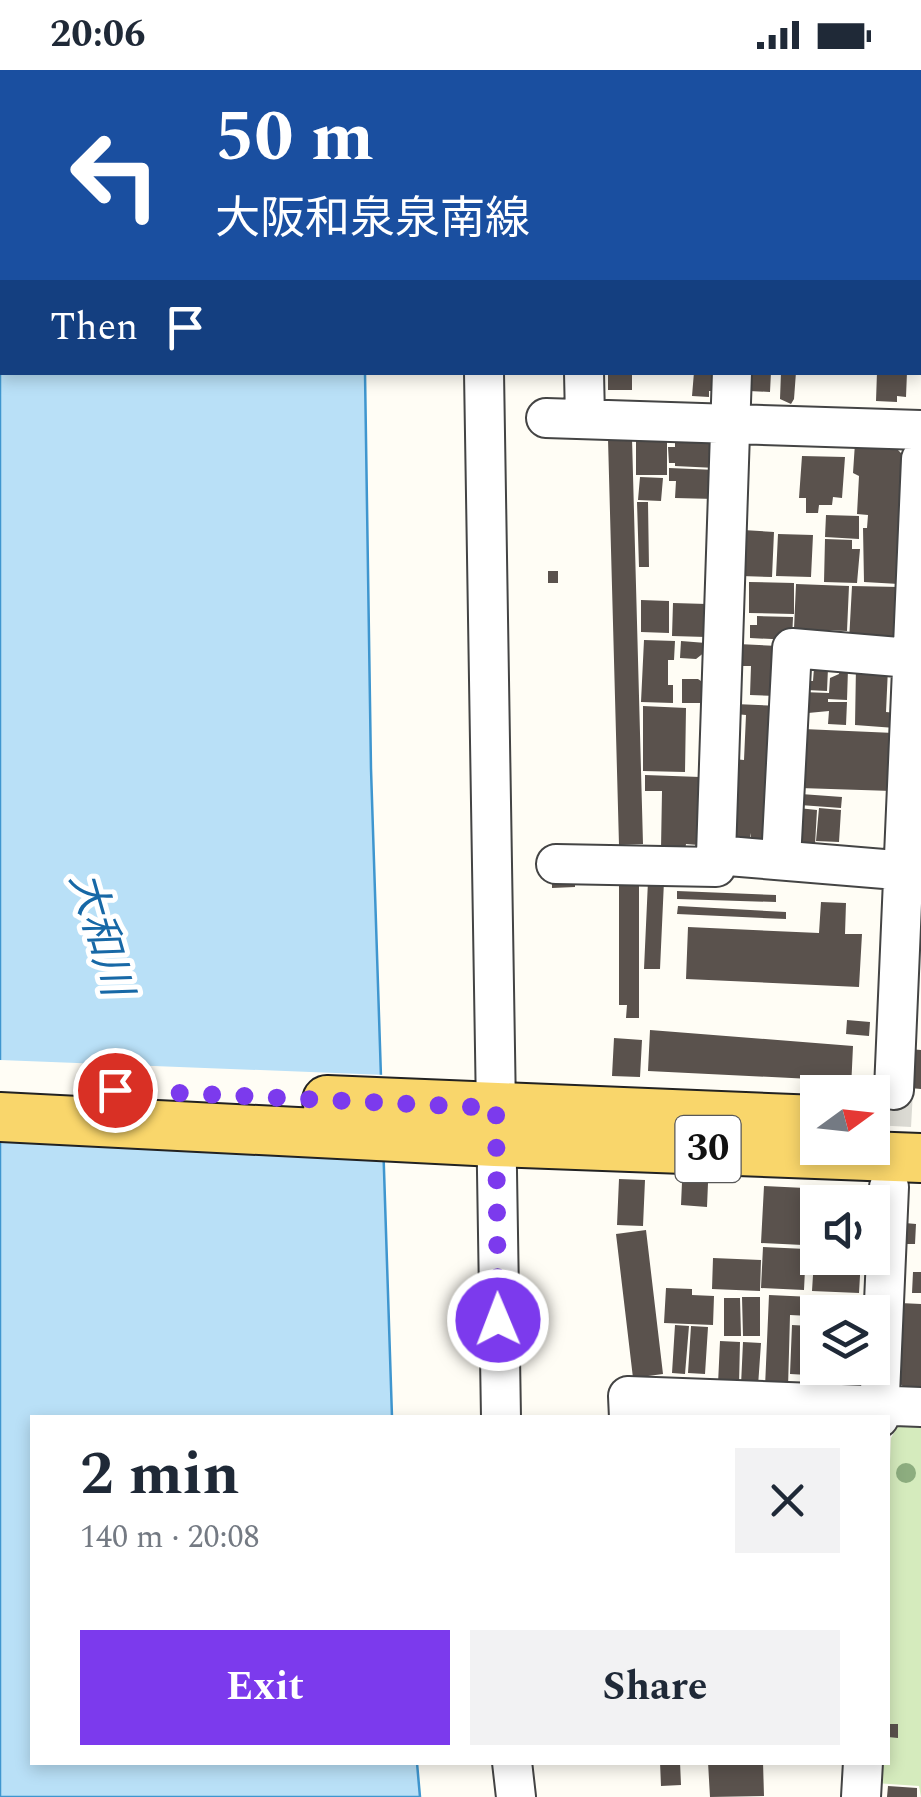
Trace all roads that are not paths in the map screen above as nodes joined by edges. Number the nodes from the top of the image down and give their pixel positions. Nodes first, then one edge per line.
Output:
1 (484, 375) edge
2 (584, 375) edge
3 (732, 375) edge
4 (546, 418) dead end
5 (585, 418) junction
6 (730, 424) junction
7 (921, 430) edge
8 (921, 459) edge
9 (910, 658) junction
10 (716, 855) junction
11 (781, 860) junction
12 (556, 864) dead end
13 (912, 872) edge
14 (0, 1085) edge
15 (896, 1113) tunnel mouth
16 (0, 1117) edge
17 (800, 1119) edge
18 (477, 1123) junction
19 (905, 1173) edge
20 (921, 1407) edge
21 (880, 1411) edge
22 (501, 1415) edge
23 (629, 1415) edge
24 (512, 1765) edge
25 (863, 1765) edge
26 (516, 1797) edge
27 (861, 1797) edge

1 - 18 street
2 - 5 street
3 - 6 street
4 - 5 street
5 - 6 street
6 - 7 street
6 - 10 street
8 - 9 street
9 - 11 street
9 - 13 street
10 - 11 street
10 - 12 street
11 - 13 street
13 - 15 street
14 - 18 main road, 30
16 - 18 main road, 30
17 - 18 main road, 30
18 - 19 main road, 30
18 - 22 street
19 - 21 street
20 - 21 street
21 - 23 street
24 - 26 street
25 - 27 street

